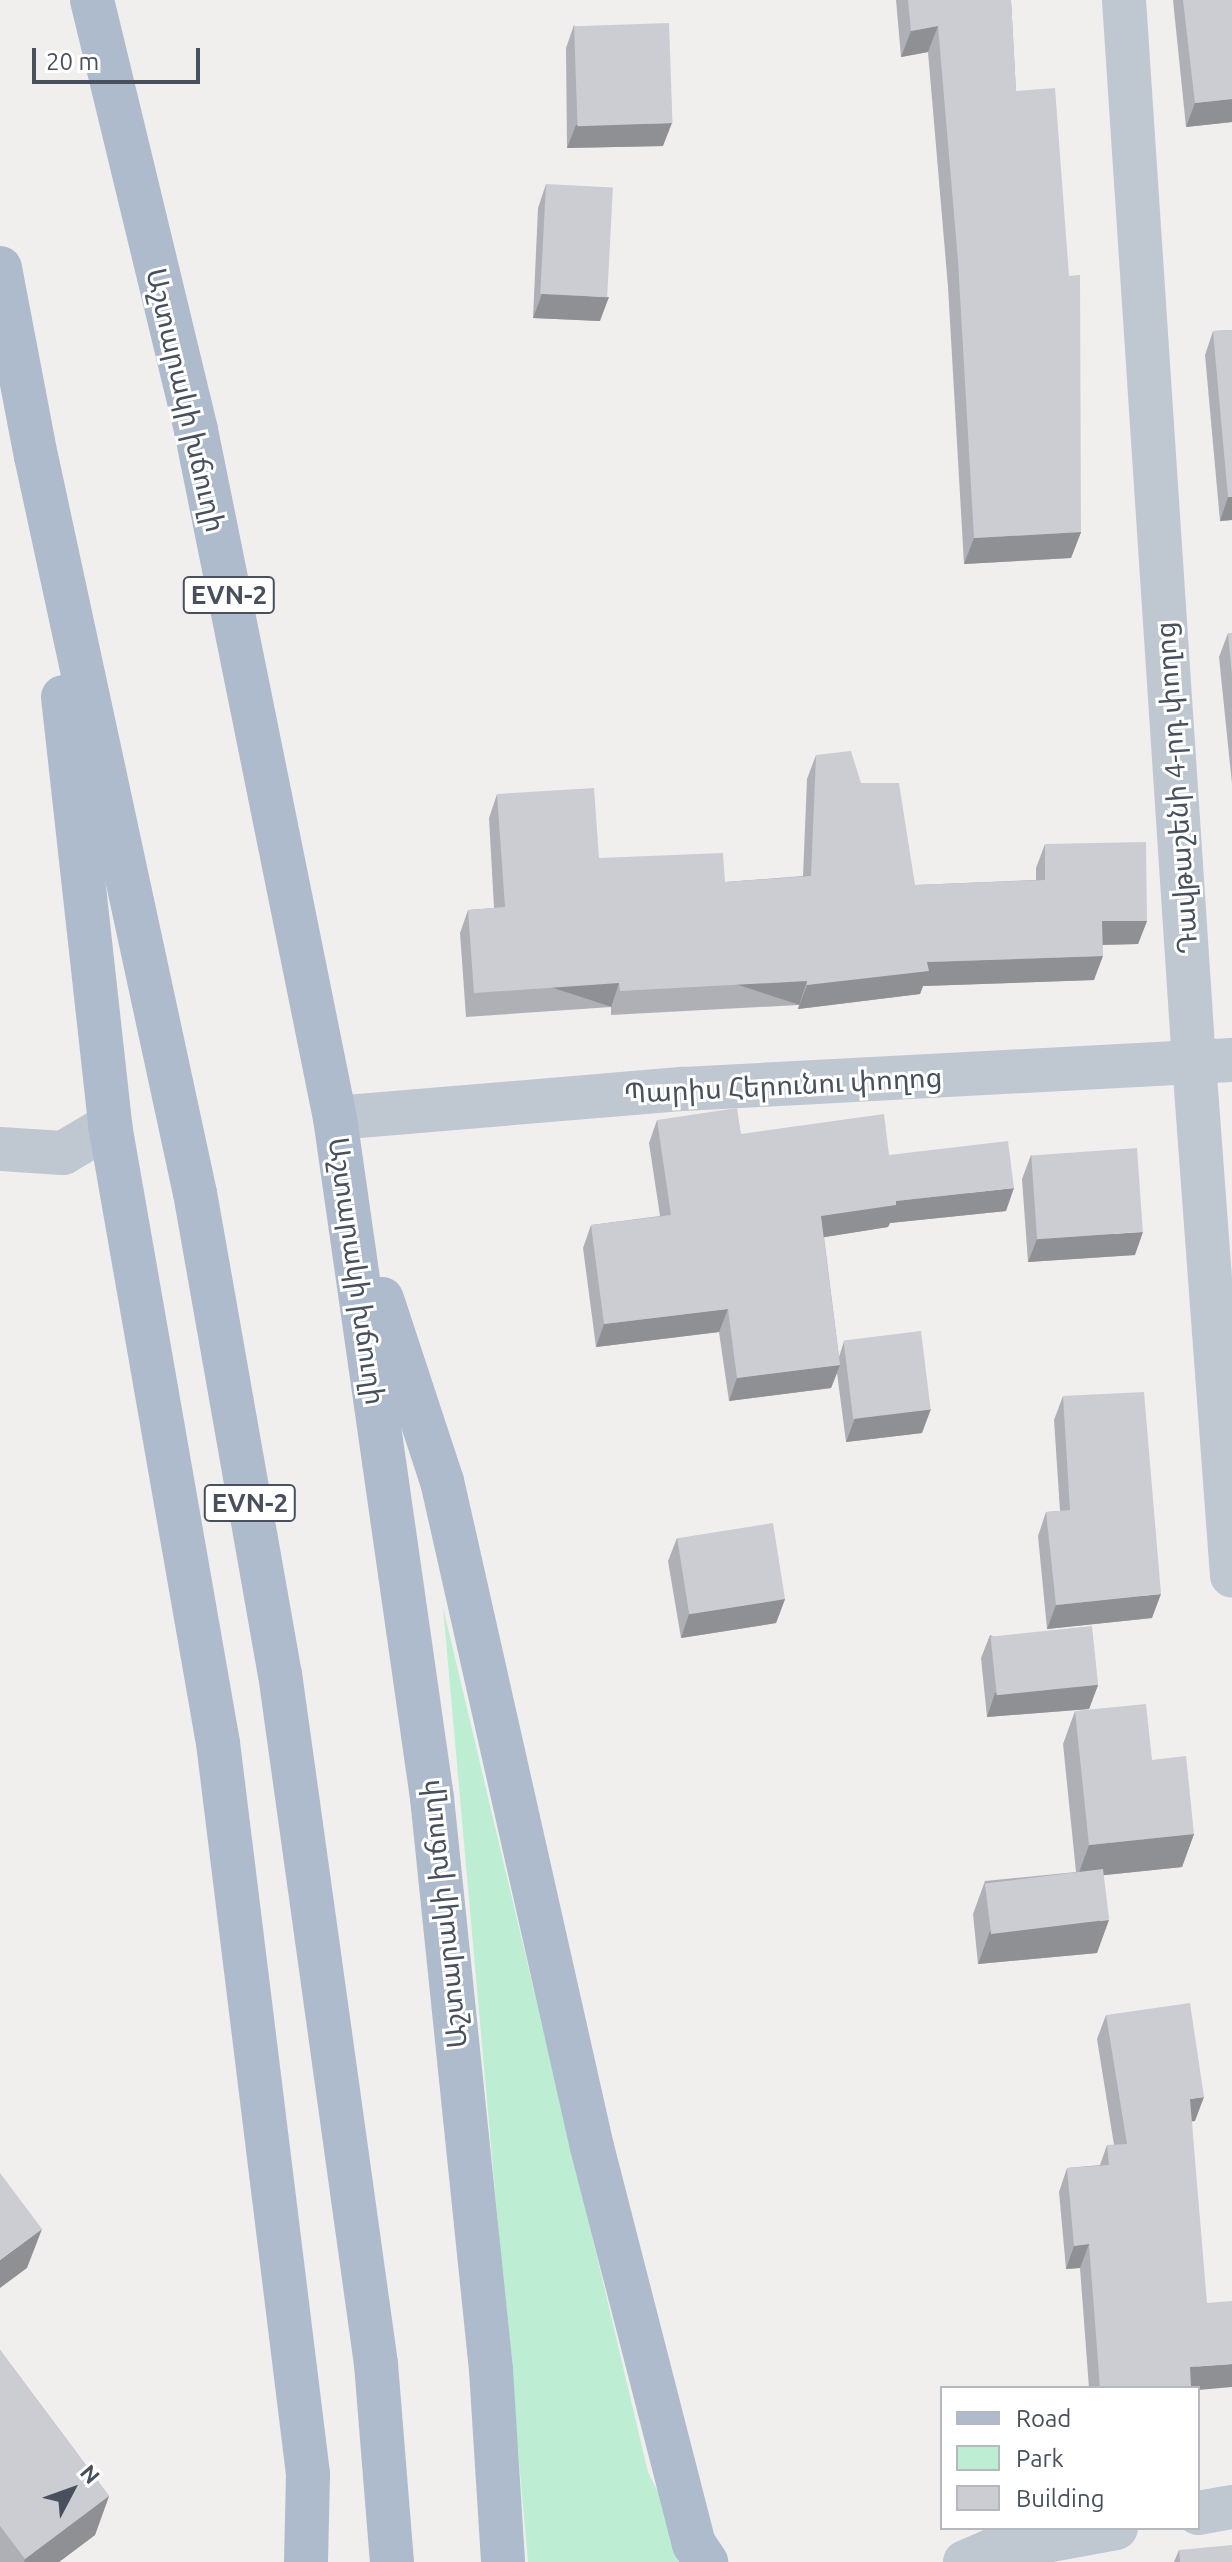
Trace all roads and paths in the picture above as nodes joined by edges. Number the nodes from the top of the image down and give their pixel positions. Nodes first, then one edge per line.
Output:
1 (92, 0) edge
2 (1124, 0) edge
3 (0, 268) edge
4 (36, 456) junction
5 (1213, 1061) edge
6 (335, 1118) junction
7 (110, 1125) junction
8 (0, 1149) edge
9 (347, 1194) junction
10 (1232, 1576) edge
11 (1232, 2507) edge
12 (1200, 2513) edge
13 (1105, 2530) edge
14 (306, 2562) edge
15 (392, 2562) edge
16 (503, 2562) edge
17 (706, 2562) edge
18 (965, 2562) edge

1 - 6 main road, Աշտարակի խճուղի / EVN-2
2 - 5 street, Դավթաշենի 4-րդ փողոց
3 - 4 main road, EVN-2
4 - 7 main road
4 - 15 main road, EVN-2
5 - 6 street, Պարիս Հերունու փողոց
5 - 10 street, Դավթաշենի 4-րդ փողոց
6 - 9 main road, Աշտարակի խճուղի / EVN-2
7 - 8 street
7 - 14 main road
9 - 16 main road, Աշտարակի խճուղի / EVN-2
9 - 17 main road
11 - 12 street
13 - 18 street

